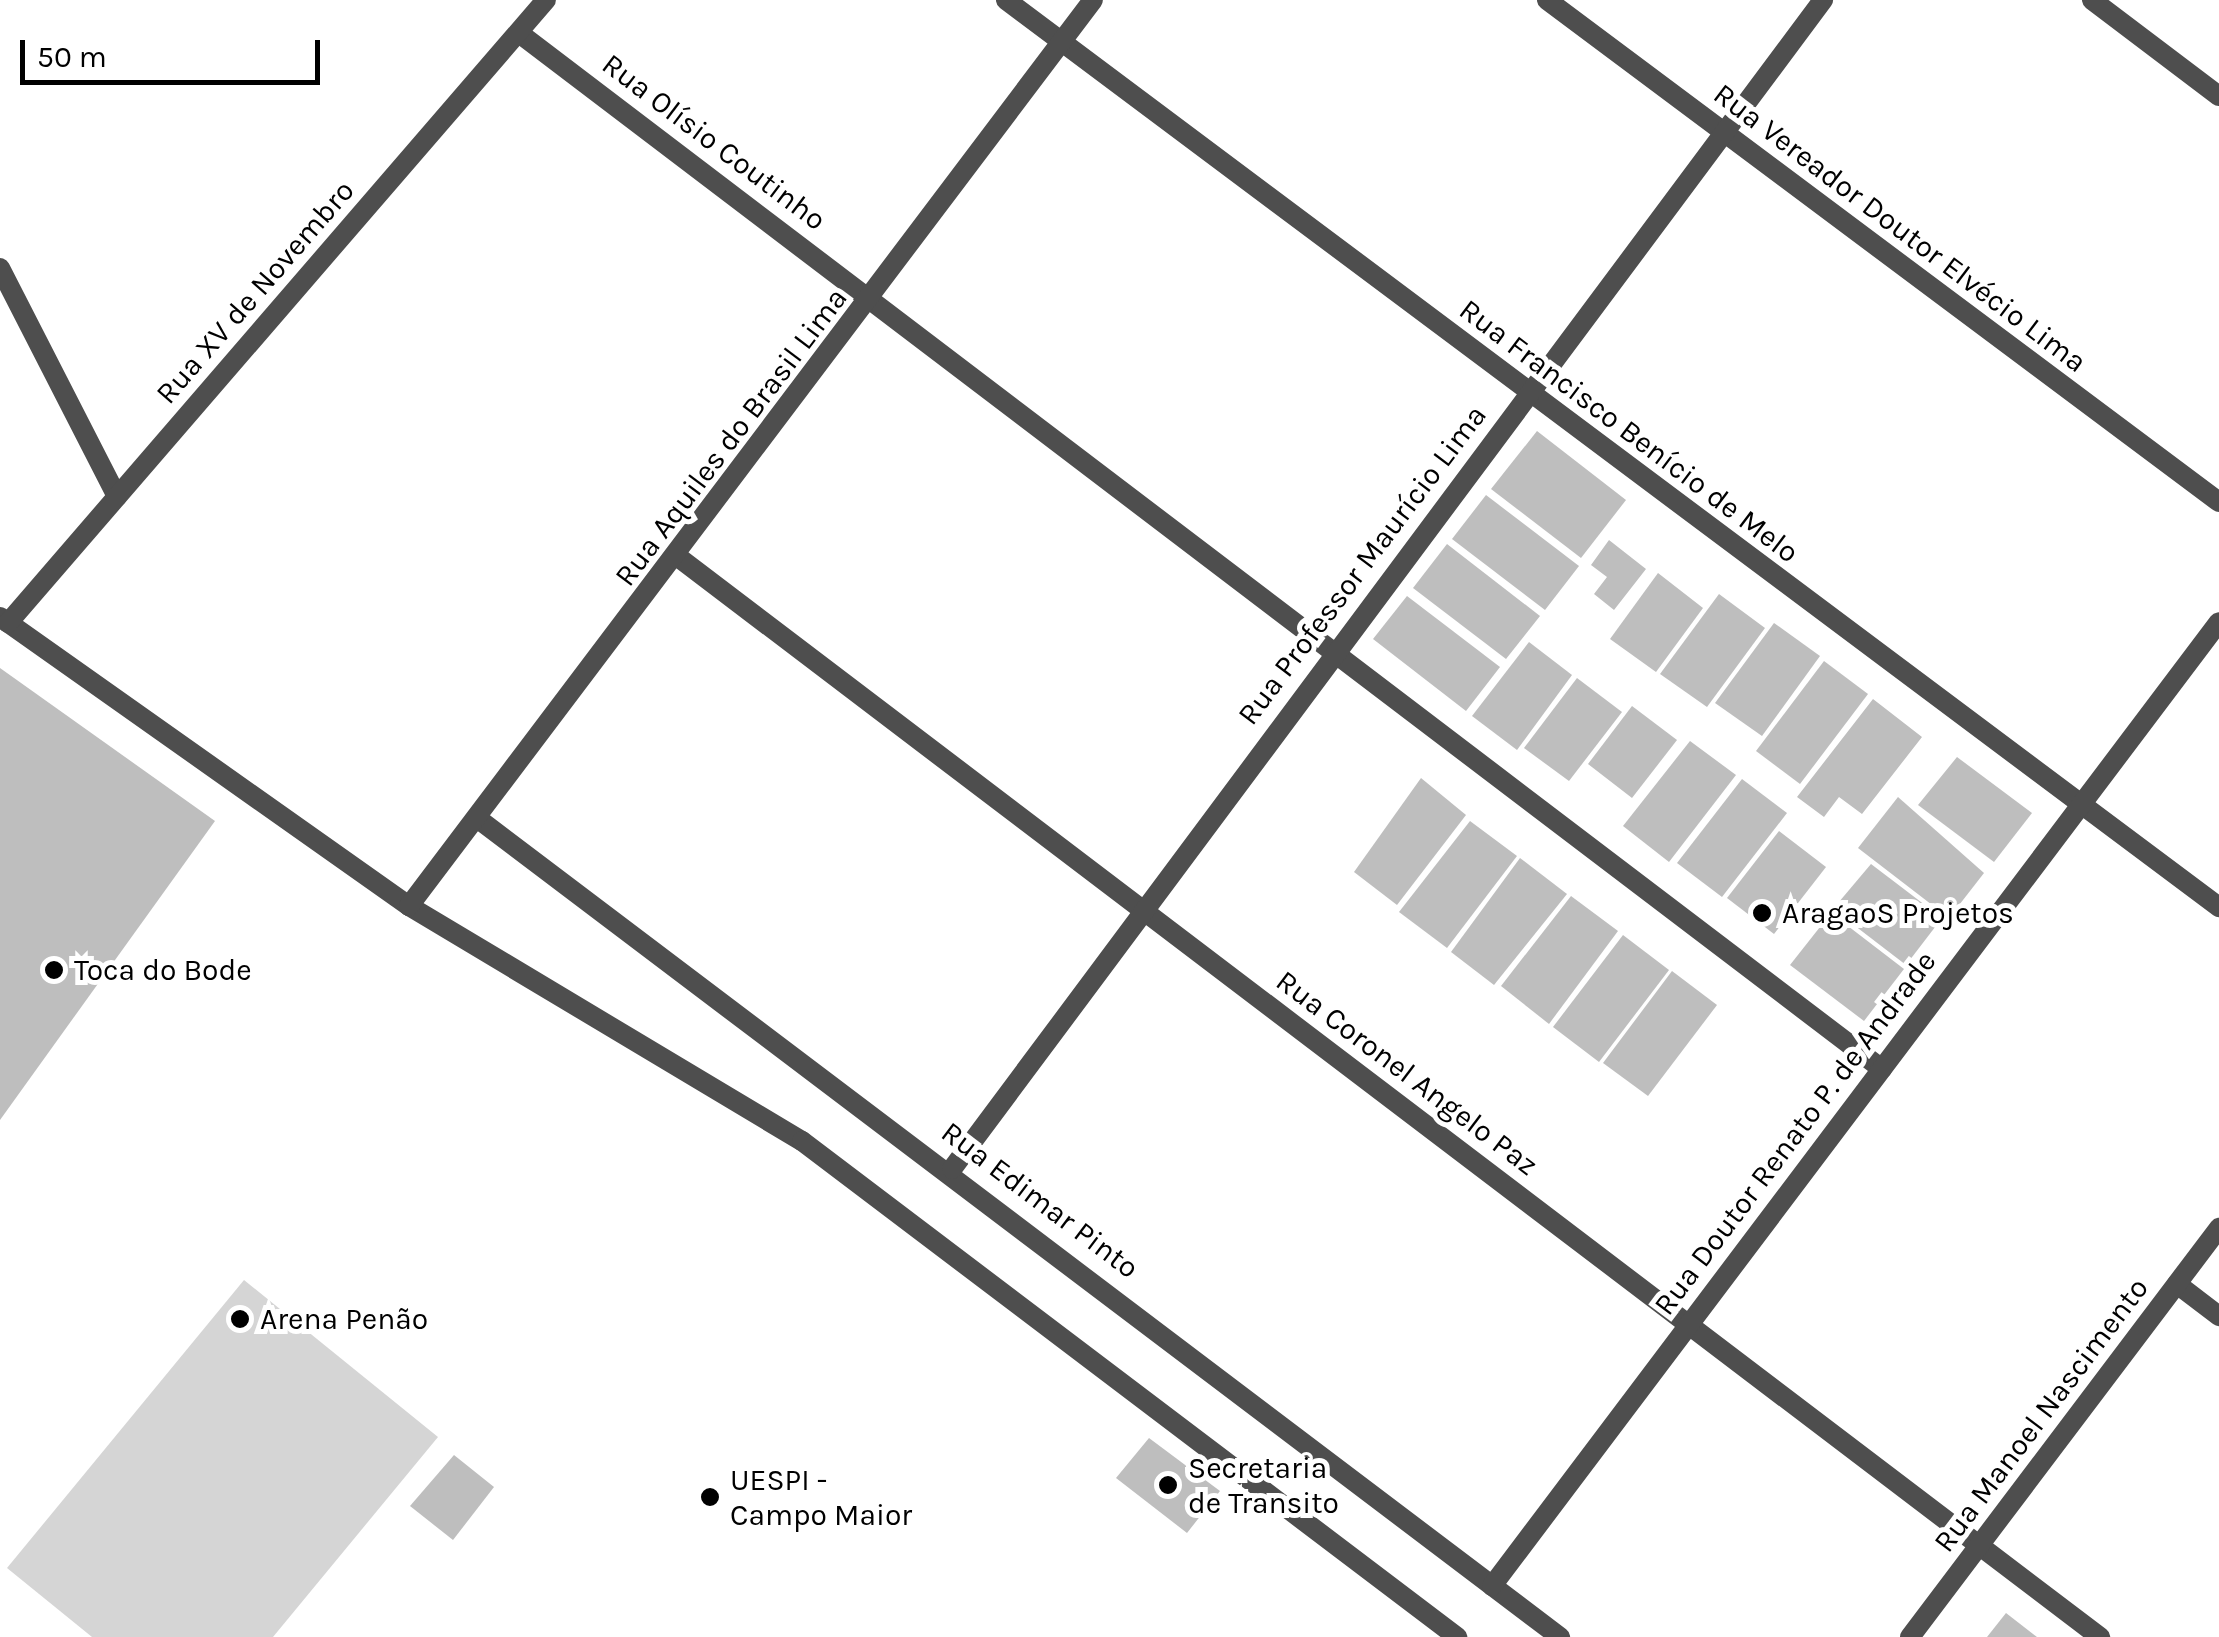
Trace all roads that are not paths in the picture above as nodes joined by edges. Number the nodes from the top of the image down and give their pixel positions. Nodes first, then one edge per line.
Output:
1 (546, 0) edge
2 (1006, 0) edge
3 (1094, 0) edge
4 (1547, 0) edge
5 (1823, 0) edge
6 (2092, 0) edge
7 (519, 33) junction
8 (1064, 40) junction
9 (2219, 96) edge
10 (1724, 135) junction
11 (0, 268) edge
12 (874, 298) junction
13 (1530, 396) junction
14 (116, 497) junction
15 (2219, 502) edge
16 (678, 557) junction
17 (4, 620) edge
18 (2219, 622) edge
19 (1334, 645) junction
20 (2082, 806) junction
21 (478, 818) junction
22 (409, 906) junction
23 (2219, 908) edge
24 (1141, 910) junction
25 (1882, 1068) junction
26 (952, 1169) junction
27 (2219, 1228) edge
28 (2177, 1284) junction
29 (2219, 1316) edge
30 (1689, 1322) junction
31 (1980, 1547) junction
32 (1492, 1586) junction
33 (1457, 1637) edge
34 (1560, 1637) edge
35 (1910, 1637) edge
36 (2100, 1637) edge

1 - 7 street, Rua XV de Novembro
2 - 8 street, Rua Francisco Benício de Melo
3 - 8 street, Rua Aquiles do Brasil Lima
4 - 10 street, Rua Vereador Doutor Elvécio Lima
5 - 10 street, Rua Professor Maurício Lima
6 - 9 street
7 - 12 street, Rua Olísio Coutinho
7 - 14 street, Rua XV de Novembro
8 - 12 street, Rua Aquiles do Brasil Lima
8 - 13 street, Rua Francisco Benício de Melo
10 - 13 street, Rua Professor Maurício Lima
10 - 15 street, Rua Vereador Doutor Elvécio Lima
11 - 14 street
12 - 16 street, Rua Aquiles do Brasil Lima
12 - 19 street, Rua Olísio Coutinho
13 - 19 street, Rua Professor Maurício Lima
13 - 20 street, Rua Francisco Benício de Melo
14 - 17 street, Rua XV de Novembro
16 - 21 street, Rua Aquiles do Brasil Lima
16 - 24 street, Rua Coronel Angelo Paz
17 - 22 street
18 - 20 street, Rua Doutor Renato P. de Andrade
19 - 24 street, Rua Professor Maurício Lima
19 - 25 street, Rua Olísio Coutinho
20 - 23 street, Rua Francisco Benício de Melo
20 - 25 street, Rua Doutor Renato P. de Andrade
21 - 22 street, Rua Aquiles do Brasil Lima
21 - 26 street, Rua Edimar Pinto
22 - 33 street
24 - 26 street, Rua Professor Maurício Lima
24 - 30 street, Rua Coronel Angelo Paz
25 - 30 street, Rua Doutor Renato P. de Andrade
26 - 32 street, Rua Edimar Pinto
27 - 28 street, Rua Manoel Nascimento
28 - 29 street
28 - 31 street, Rua Manoel Nascimento
30 - 31 street, Rua Coronel Angelo Paz
30 - 32 street, Rua Doutor Renato P. de Andrade
31 - 35 street, Rua Manoel Nascimento
31 - 36 street, Rua Coronel Angelo Paz
32 - 34 street, Rua Edimar Pinto

